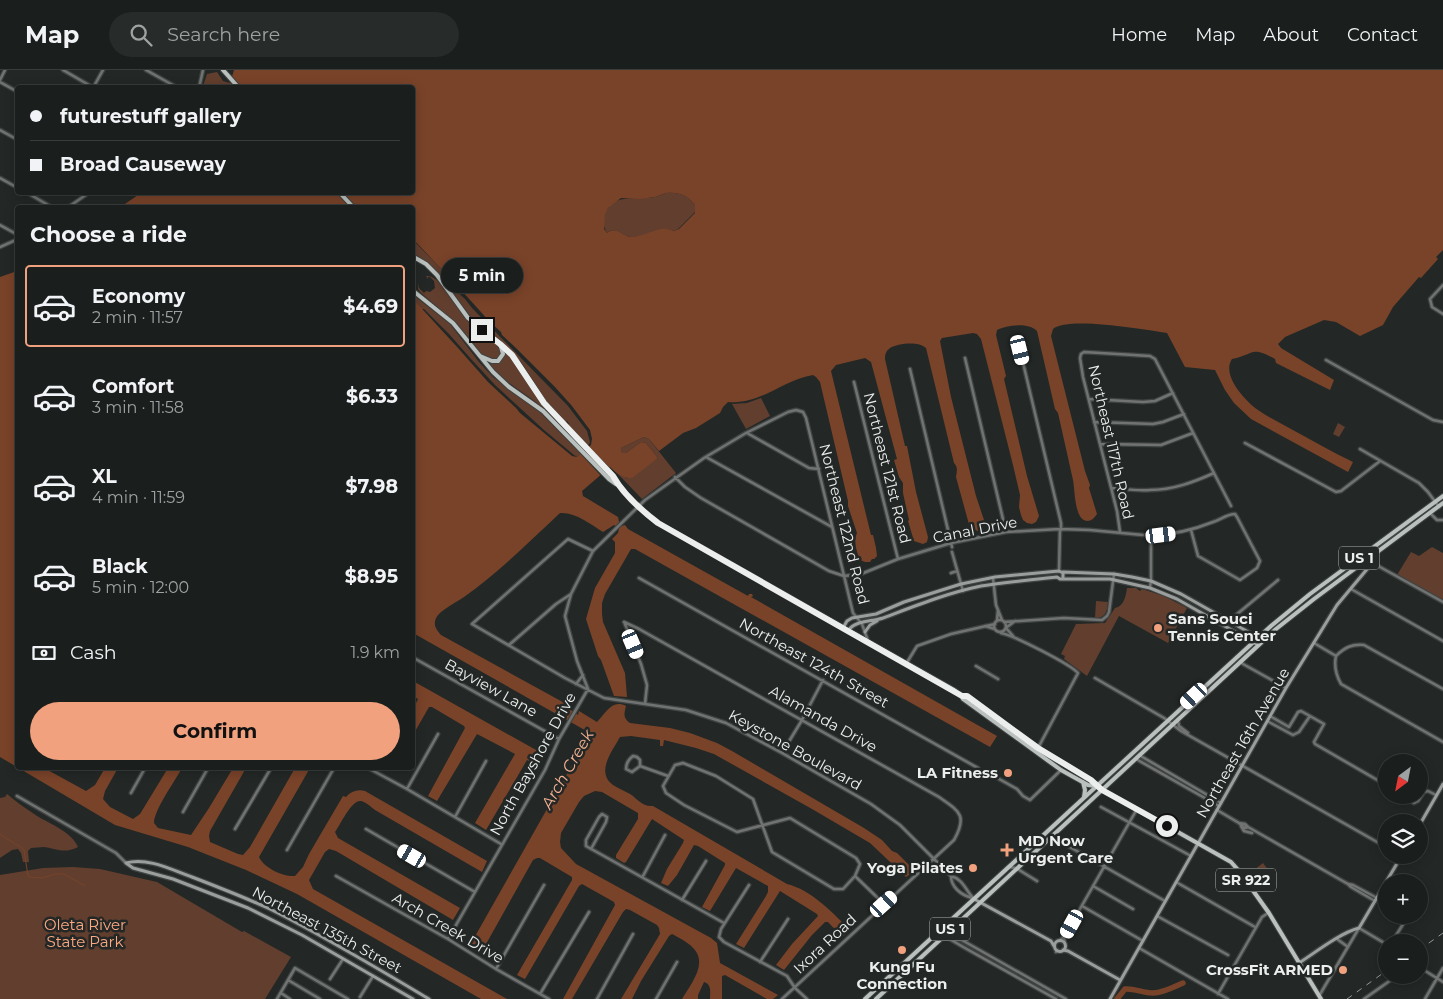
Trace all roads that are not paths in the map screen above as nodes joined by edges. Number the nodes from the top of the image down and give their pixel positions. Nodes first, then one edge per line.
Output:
1 (5, 70) edge
2 (63, 70) edge
3 (103, 70) edge
4 (146, 70) edge
5 (203, 70) edge
6 (222, 70) edge
7 (0, 81) edge
8 (90, 85) edge
9 (95, 85) edge
10 (173, 85) edge
11 (200, 85) edge
12 (236, 85) edge
13 (15, 90) edge
14 (0, 130) edge
15 (15, 138) edge
16 (0, 178) edge
17 (15, 186) edge
18 (31, 195) edge
19 (86, 195) edge
20 (342, 195) edge
21 (48, 205) edge
22 (72, 205) edge
23 (351, 205) edge
24 (0, 225) edge
25 (15, 235) edge
26 (15, 239) edge
27 (0, 247) edge
28 (415, 258) edge
29 (1443, 285) edge
30 (415, 292) edge
31 (1443, 314) edge
32 (500, 344) junction
33 (1020, 350) dead end
34 (478, 355) junction
35 (965, 358) dead end
36 (1326, 360) dead end
37 (910, 369) dead end
38 (854, 382) dead end
39 (1173, 393) junction
40 (1089, 399) junction
41 (800, 411) joint
42 (1184, 414) junction
43 (1094, 422) junction
44 (1443, 422) edge
45 (1193, 432) junction
46 (746, 433) junction
47 (1245, 442) dead end
48 (1100, 444) junction
49 (582, 447) junction
50 (1360, 449) dead end
51 (706, 456) junction
52 (1380, 461) junction
53 (818, 469) junction
54 (1214, 473) junction
55 (675, 477) junction
56 (1111, 488) junction
57 (1443, 496) edge
58 (1435, 502) junction
59 (1443, 503) edge
60 (638, 506) junction
61 (1232, 506) dead end
62 (1438, 506) junction
63 (1430, 513) junction
64 (1443, 520) edge
65 (832, 527) junction
66 (1060, 530) junction
67 (1191, 530) junction
68 (1006, 532) junction
69 (1120, 532) junction
70 (1143, 535) dead end
71 (951, 543) junction
72 (952, 547) dead end
73 (1374, 547) junction
74 (593, 551) junction
75 (952, 552) dead end
76 (1372, 556) junction
77 (898, 559) junction
78 (1371, 562) junction
79 (957, 571) junction
80 (951, 572) dead end
81 (1059, 572) junction
82 (1114, 574) junction
83 (844, 576) junction
84 (1057, 577) junction
85 (639, 578) dead end
86 (992, 578) junction
87 (1062, 578) junction
88 (1114, 580) junction
89 (1278, 580) dead end
90 (1151, 582) junction
91 (961, 584) junction
92 (994, 584) junction
93 (1150, 588) junction
94 (1350, 589) junction
95 (963, 591) junction
96 (571, 594) junction
97 (1443, 602) edge
98 (998, 610) junction
99 (857, 617) junction
100 (882, 618) junction
101 (1003, 621) junction
102 (1015, 621) junction
103 (1229, 621) junction
104 (996, 622) junction
105 (861, 623) junction
106 (1224, 625) junction
107 (985, 626) junction
108 (843, 628) junction
109 (1006, 628) junction
110 (995, 629) junction
111 (848, 631) junction
112 (865, 632) junction
113 (1001, 633) junction
114 (1013, 636) junction
115 (1258, 637) junction
116 (1263, 641) junction
117 (1443, 641) edge
118 (1253, 642) junction
119 (869, 643) junction
120 (1314, 643) junction
121 (509, 645) junction
122 (1258, 645) junction
123 (1336, 656) junction
124 (415, 659) edge
125 (1240, 662) junction
126 (906, 664) junction
127 (976, 666) dead end
128 (583, 675) junction
129 (1214, 677) junction
130 (1095, 678) dead end
131 (998, 679) dead end
132 (823, 680) junction
133 (576, 684) junction
134 (1286, 688) junction
135 (588, 689) junction
136 (1443, 689) edge
137 (1209, 690) junction
138 (645, 704) junction
139 (1270, 716) junction
140 (1310, 716) junction
141 (1178, 718) junction
142 (802, 720) junction
143 (1168, 720) junction
144 (1267, 721) junction
145 (1172, 724) junction
146 (1285, 725) junction
147 (1004, 726) junction
148 (1283, 730) junction
149 (1007, 731) junction
150 (1014, 731) junction
151 (438, 734) dead end
152 (1189, 735) junction
153 (559, 739) junction
154 (1443, 742) edge
155 (1038, 748) junction
156 (782, 753) junction
157 (1139, 756) junction
158 (1136, 759) junction
159 (486, 761) dead end
160 (1242, 765) junction
161 (640, 766) junction
162 (1068, 767) junction
163 (978, 768) dead end
164 (1060, 769) junction
165 (144, 770) edge
166 (207, 770) edge
167 (271, 770) edge
168 (333, 770) edge
169 (372, 770) edge
170 (985, 771) dead end
171 (668, 776) junction
172 (1378, 780) edge
173 (1083, 782) junction
174 (1180, 782) junction
175 (1443, 784) edge
176 (1096, 786) junction
177 (407, 788) junction
178 (1102, 790) junction
179 (1428, 792) edge
180 (131, 793) dead end
181 (1437, 795) junction
182 (17, 796) dead end
183 (1083, 798) junction
184 (1221, 805) junction
185 (1100, 807) dead end
186 (1137, 809) junction
187 (1217, 810) junction
188 (183, 812) dead end
189 (1426, 814) edge
190 (455, 818) junction
191 (1129, 822) junction
192 (1240, 823) junction
193 (762, 825) junction
194 (236, 829) dead end
195 (366, 829) dead end
196 (1252, 833) dead end
197 (1052, 835) junction
198 (665, 836) dead end
199 (1378, 842) edge
200 (1198, 843) junction
201 (501, 844) junction
202 (591, 849) junction
203 (287, 850) dead end
204 (1191, 856) junction
205 (934, 859) junction
206 (706, 861) dead end
207 (147, 862) junction
208 (126, 863) junction
209 (1396, 864) edge
210 (1104, 867) junction
211 (1008, 868) junction
212 (1016, 868) junction
213 (144, 870) junction
214 (336, 876) dead end
215 (642, 876) junction
216 (855, 876) junction
217 (951, 876) junction
218 (1037, 881) dead end
219 (1176, 882) junction
220 (544, 885) dead end
221 (749, 885) dead end
222 (1093, 886) junction
223 (474, 892) junction
224 (974, 898) junction
225 (1376, 900) junction
226 (252, 901) junction
227 (682, 901) junction
228 (1165, 901) junction
229 (980, 902) junction
230 (884, 904) junction
231 (1082, 906) junction
232 (248, 908) junction
233 (1133, 909) dead end
234 (589, 912) dead end
235 (1269, 912) junction
236 (1156, 916) junction
237 (788, 919) dead end
238 (952, 920) junction
239 (724, 923) junction
240 (1255, 928) junction
241 (1359, 928) junction
242 (938, 932) junction
243 (634, 934) dead end
244 (946, 934) junction
245 (1064, 937) junction
246 (1338, 938) junction
247 (448, 939) junction
248 (1378, 939) edge
249 (1051, 941) junction
250 (1059, 941) junction
251 (1143, 941) junction
252 (934, 945) junction
253 (1054, 946) junction
254 (1064, 947) junction
255 (1348, 947) junction
256 (1139, 948) junction
257 (347, 952) junction
258 (1228, 955) dead end
259 (343, 959) junction
260 (678, 962) dead end
261 (760, 962) junction
262 (1299, 963) junction
263 (1443, 968) edge
264 (496, 969) junction
265 (1428, 972) edge
266 (373, 976) junction
267 (1437, 978) junction
268 (330, 979) dead end
269 (288, 980) junction
270 (1120, 980) junction
271 (1039, 982) junction
272 (1443, 982) edge
273 (1385, 984) edge
274 (1034, 986) junction
275 (795, 988) junction
276 (280, 993) junction
277 (540, 994) junction
278 (1218, 994) junction
279 (360, 997) dead end
280 (1320, 997) edge
281 (277, 999) edge
282 (290, 999) edge
283 (320, 999) edge
284 (348, 999) edge
285 (413, 999) edge
286 (429, 999) edge
287 (549, 999) edge
288 (597, 999) edge
289 (656, 999) edge
290 (782, 999) edge
291 (807, 999) edge
292 (865, 999) edge
293 (876, 999) edge
294 (1056, 999) edge
295 (1066, 999) edge
296 (1110, 999) edge
297 (1228, 999) edge
298 (1364, 999) edge
299 (1424, 999) edge

1 - 7 street
2 - 8 street
3 - 9 street
4 - 10 street
5 - 11 street
6 - 12 main road
7 - 13 street
14 - 15 street
16 - 17 street
18 - 21 street
19 - 22 street
20 - 23 main road
24 - 25 street
26 - 27 street
28 - 32 main road, SR 922
29 - 31 street
30 - 34 main road, SR 922
32 - 34 main road
32 - 49 main road, SR 922
33 - 66 street
34 - 49 main road, SR 922
35 - 68 street
36 - 44 street
37 - 71 street
38 - 77 street, Northeast 121st Road
39 - 40 street
39 - 40 street, Northeast 117th Road
39 - 42 street
40 - 43 street, Northeast 117th Road
41 - 46 street, North Bayshore Drive
41 - 53 street, Northeast 122nd Road
42 - 43 street
42 - 45 street
43 - 48 street, Northeast 117th Road
45 - 48 street
45 - 54 street
46 - 51 street, North Bayshore Drive
46 - 53 street
47 - 52 street
48 - 56 street, Northeast 117th Road
49 - 60 main road, SR 922
50 - 52 street
51 - 55 street, North Bayshore Drive
51 - 65 street
52 - 58 street
53 - 65 street, Northeast 122nd Road
54 - 56 street
54 - 61 street
55 - 60 street, North Bayshore Drive
55 - 83 street
56 - 69 street, Northeast 117th Road
57 - 58 main road, US 1
58 - 62 street
58 - 73 main road, US 1
59 - 62 main road, US 1
60 - 74 street, North Bayshore Drive
60 - 108 main road, SR 922
62 - 63 main road, US 1
63 - 64 street
63 - 76 main road, US 1
65 - 83 street, Northeast 122nd Road
66 - 68 street, Canal Drive
66 - 69 street, Canal Drive
66 - 81 street
67 - 67 street
67 - 90 street, Northeast 117th Road
68 - 71 street, Canal Drive
69 - 70 street, Canal Drive
71 - 72 street
71 - 77 street, Canal Drive
73 - 76 main road
73 - 115 main road, US 1
74 - 96 street, North Bayshore Drive
74 - 121 street, Keystone Boulevard
75 - 79 street
76 - 78 street, Northeast 16th Avenue
76 - 116 main road, US 1
77 - 83 street, Canal Drive
78 - 94 street, Northeast 16th Avenue
78 - 97 street
79 - 80 street
79 - 91 street
81 - 82 street
81 - 84 street
81 - 86 street
81 - 87 street
82 - 88 street
82 - 90 street
83 - 99 street, Northeast 122nd Road
84 - 87 street
84 - 92 street
85 - 132 street, Northeast 124th Street
86 - 91 street
86 - 92 street
87 - 88 street
88 - 93 street
88 - 102 street
89 - 103 street
90 - 93 street, Northeast 117th Road
90 - 103 street
91 - 95 street
91 - 99 street
92 - 95 street
92 - 98 street
93 - 106 street
94 - 117 street
94 - 120 street, Northeast 16th Avenue
95 - 100 street
96 - 121 street
96 - 128 street, North Bayshore Drive
98 - 101 street
98 - 104 street
99 - 105 street, Northeast 122nd Road
99 - 108 street
100 - 105 street
100 - 112 street
101 - 102 street
101 - 104 street
101 - 109 street
102 - 109 street
103 - 106 street
103 - 115 street
104 - 107 street
104 - 110 street
105 - 111 street
105 - 112 street, Northeast 122nd Road
106 - 118 street
107 - 110 street
107 - 126 street
108 - 111 main road, SR 922
109 - 113 street
109 - 114 street
110 - 113 street
111 - 119 main road, SR 922
112 - 119 street, Northeast 122nd Road
113 - 114 street
114 - 155 street
115 - 116 street
115 - 118 main road, US 1
116 - 122 main road, US 1
118 - 122 street
118 - 129 main road, US 1
119 - 126 main road, SR 922
120 - 123 street
120 - 134 street, Northeast 16th Avenue
121 - 133 street, Keystone Boulevard
122 - 125 main road, US 1
123 - 136 street
123 - 154 street
124 - 153 street, Bayview Lane
125 - 134 street
125 - 137 main road, US 1
126 - 147 main road, SR 922
127 - 131 street
128 - 133 street
128 - 135 street, North Bayshore Drive
129 - 137 main road
129 - 143 main road, US 1
130 - 143 street
132 - 142 street
132 - 163 street, Northeast 124th Street
133 - 135 street, Keystone Boulevard
134 - 139 street, Northeast 16th Avenue
135 - 138 street, Keystone Boulevard
135 - 153 street, North Bayshore Drive
137 - 141 main road, US 1
138 - 142 street, Alamanda Drive
138 - 156 street, Keystone Boulevard
139 - 144 street, Northeast 16th Avenue
139 - 146 street
140 - 146 street
140 - 148 street
140 - 172 street
141 - 145 main road, US 1
141 - 152 street
142 - 156 street
142 - 205 street, Alamanda Drive
143 - 145 street
143 - 176 main road, US 1
144 - 148 street
144 - 160 street, Northeast 16th Avenue
145 - 152 street
145 - 157 main road, US 1
146 - 148 street
147 - 149 main road, SR 922
147 - 150 main road, SR 922
149 - 150 main road
149 - 164 main road, SR 922
150 - 155 main road, SR 922
151 - 177 street
152 - 160 street
153 - 201 street, North Bayshore Drive
155 - 162 main road, SR 922
156 - 205 street, Keystone Boulevard
157 - 158 main road, US 1
157 - 174 street
158 - 174 street
158 - 178 main road, US 1
159 - 190 street
160 - 184 street, Northeast 16th Avenue
160 - 199 street
161 - 161 street
161 - 171 street
162 - 164 main road
162 - 176 main road, SR 922
164 - 170 street
164 - 173 main road, SR 922
165 - 180 street
166 - 188 street
167 - 194 street
168 - 203 street
169 - 177 street
171 - 193 street
171 - 193 street
173 - 176 main road, SR 922
173 - 183 main road
174 - 184 street
175 - 181 street
176 - 178 main road, SR 922
176 - 183 main road, US 1
177 - 190 street
178 - 186 main road, SR 922
178 - 197 main road, US 1
179 - 181 street
181 - 189 street
182 - 208 street, Northeast 135th Street
183 - 211 main road, US 1
184 - 187 street, Northeast 16th Avenue
185 - 191 street
186 - 191 street
186 - 200 main road, SR 922
187 - 192 street
187 - 200 street, Northeast 16th Avenue
190 - 201 street
191 - 204 street
191 - 210 street
192 - 196 street
192 - 225 street
193 - 216 street
193 - 216 street
195 - 223 street
197 - 210 street
197 - 212 main road, US 1
198 - 215 street
200 - 204 street, Northeast 16th Avenue
200 - 235 main road, SR 922
201 - 223 street, North Bayshore Drive
202 - 202 street
202 - 215 street
204 - 219 street, Northeast 16th Avenue
205 - 217 street, Keystone Boulevard
205 - 230 street, Ixora Road
206 - 227 street
207 - 208 street, Northeast 135th Street
207 - 213 street
207 - 226 street, Northeast 135th Street
208 - 213 street, Northeast 135th Street
209 - 225 street
210 - 222 street
210 - 228 street
211 - 212 street
211 - 224 main road, US 1
212 - 218 street
212 - 229 main road, US 1
213 - 232 street, Northeast 135th Street
214 - 247 street, Arch Creek Drive
215 - 227 street
216 - 230 street
217 - 224 street, Keystone Boulevard
217 - 224 street, Keystone Boulevard
219 - 228 street, Northeast 16th Avenue
219 - 240 street
220 - 264 street
221 - 239 street
222 - 231 street
222 - 233 street
223 - 247 street, North Bayshore Drive
224 - 229 street
224 - 238 main road, US 1
225 - 241 street
226 - 232 street
226 - 257 street, Northeast 135th Street
227 - 239 street
228 - 236 street, Northeast 16th Avenue
229 - 244 main road, US 1
229 - 249 street
230 - 275 street, Ixora Road
231 - 245 street
231 - 251 street
232 - 259 street, Northeast 135th Street
234 - 277 street
235 - 240 street
235 - 262 main road, SR 922
236 - 251 street, Northeast 16th Avenue
236 - 258 street
237 - 261 street
238 - 242 main road, US 1
238 - 244 main road
239 - 261 street, Ixora Road
240 - 278 street
241 - 246 street
241 - 248 street
241 - 255 street
242 - 252 main road
242 - 292 main road, US 1
243 - 288 street
244 - 252 main road, US 1
244 - 271 street
244 - 274 street
245 - 250 street
245 - 254 street
246 - 255 street
246 - 262 street
247 - 264 street, Arch Creek Drive
249 - 250 street
249 - 253 street
250 - 253 street
250 - 254 street
251 - 256 street, Northeast 16th Avenue
252 - 293 main road, US 1
253 - 254 street
254 - 270 street
255 - 280 street
256 - 270 street, Northeast 16th Avenue
256 - 278 street
257 - 259 street
257 - 286 street, Northeast 135th Street
259 - 266 street, Northeast 135th Street
259 - 268 street
260 - 289 street
261 - 275 street, Ixora Road
262 - 280 main road, SR 922
263 - 267 street
264 - 277 street, Arch Creek Drive
265 - 267 street
266 - 279 street
266 - 285 street, Northeast 135th Street
267 - 272 street
267 - 299 street
269 - 276 street
269 - 283 street
269 - 284 street
270 - 296 street, Northeast 16th Avenue
271 - 274 street
271 - 295 street
273 - 298 street
274 - 294 street
275 - 290 street
275 - 291 street
276 - 281 street
276 - 282 street
277 - 287 street, Arch Creek Drive
278 - 297 street

